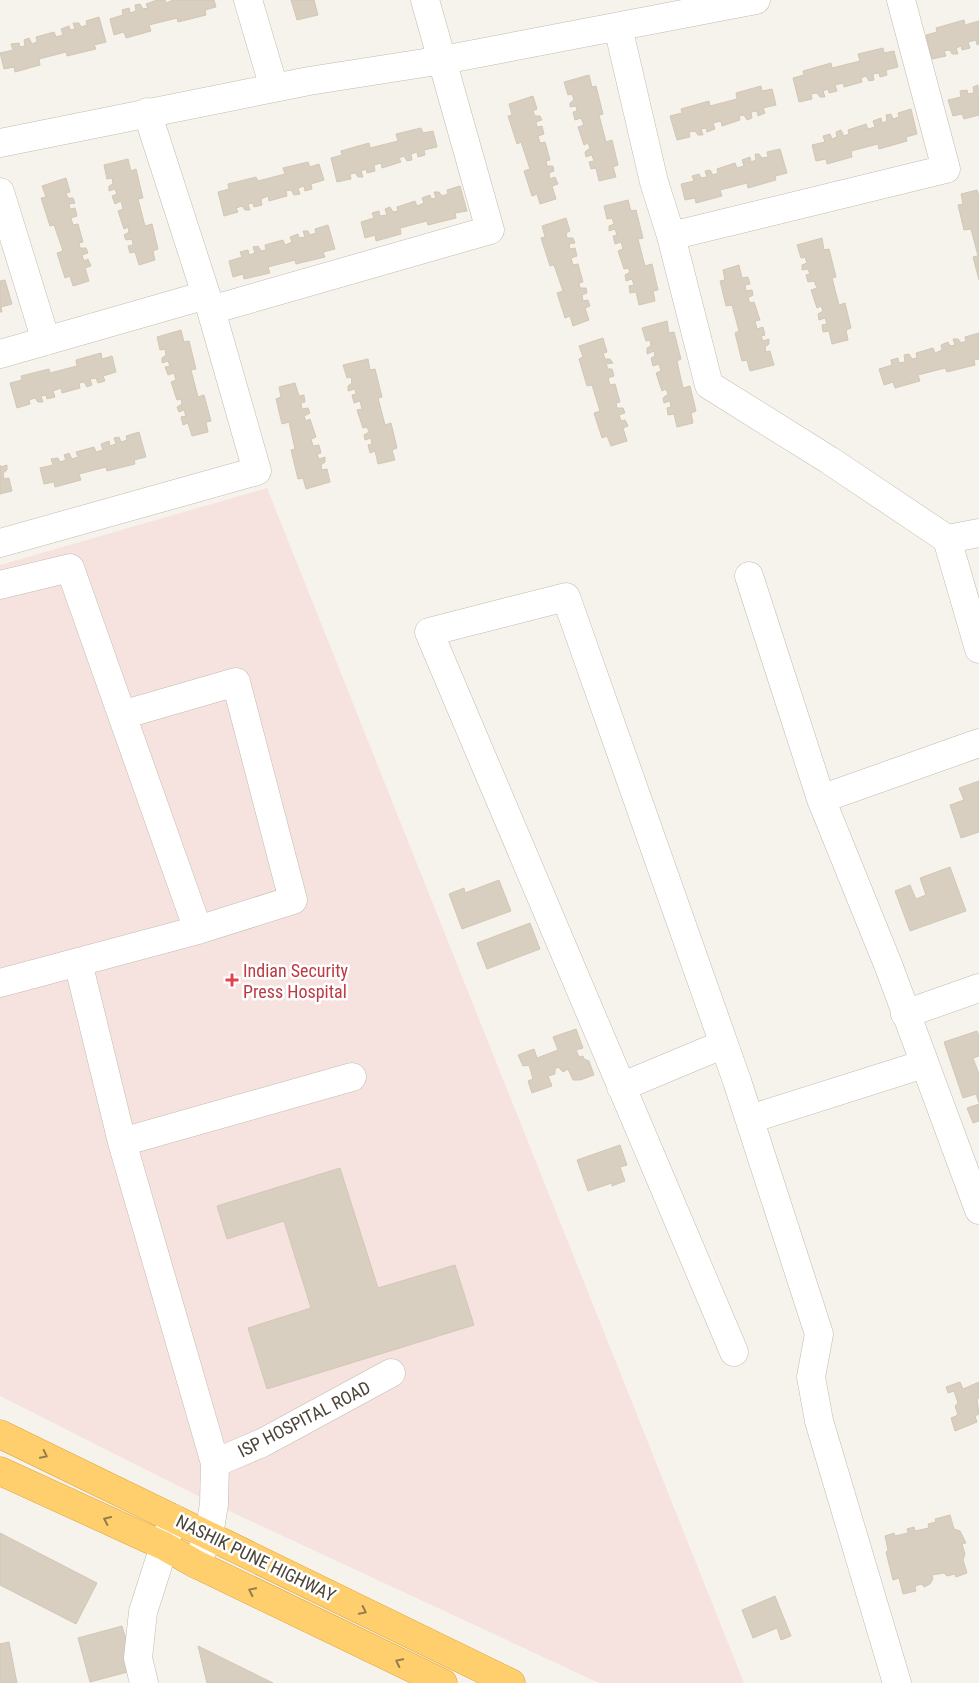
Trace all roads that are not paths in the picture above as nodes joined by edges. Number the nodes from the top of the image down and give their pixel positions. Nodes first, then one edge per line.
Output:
1 (248, 0) edge
2 (425, 0) edge
3 (756, 0) edge
4 (901, 0) edge
5 (720, 3) edge
6 (618, 27) junction
7 (443, 60) junction
8 (274, 88) junction
9 (147, 112) junction
10 (0, 142) edge
11 (0, 192) edge
12 (671, 236) junction
13 (208, 302) junction
14 (46, 341) junction
15 (0, 354) edge
16 (979, 533) edge
17 (947, 539) junction
18 (0, 543) edge
19 (749, 576) dead end
20 (0, 585) edge
21 (979, 649) edge
22 (122, 715) junction
23 (979, 742) edge
24 (821, 799) junction
25 (198, 930) junction
26 (78, 962) junction
27 (0, 982) edge
28 (979, 988) edge
29 (905, 1014) junction
30 (724, 1044) junction
31 (924, 1064) junction
32 (352, 1077) dead end
33 (621, 1087) junction
34 (750, 1118) junction
35 (122, 1142) junction
36 (979, 1210) edge
37 (734, 1352) dead end
38 (391, 1373) dead end
39 (0, 1434) edge
40 (215, 1463) junction
41 (0, 1471) edge
42 (173, 1518) junction
43 (209, 1535) junction
44 (164, 1546) junction
45 (196, 1564) junction
46 (144, 1683) edge
47 (443, 1683) edge
48 (511, 1683) edge
49 (897, 1683) edge

1 - 8 street
2 - 7 street
3 - 5 street
4 - 12 street
5 - 6 street
6 - 7 street
6 - 12 street
7 - 8 street
7 - 13 street
8 - 9 street
9 - 10 street
9 - 13 street
11 - 14 street
12 - 17 street
13 - 14 street
13 - 18 street
14 - 15 street
16 - 17 street
17 - 21 street
19 - 24 street
20 - 22 street
22 - 25 street
22 - 25 street
23 - 24 street
24 - 29 street
25 - 26 street
26 - 27 street
26 - 35 street
28 - 29 street
29 - 31 street
30 - 33 street
30 - 33 street
30 - 34 street
31 - 34 street
31 - 36 street
32 - 35 street
33 - 37 street
34 - 49 street
35 - 40 street
38 - 40 street, ISP HOSPITAL ROAD
39 -> 42 highway, NASHIK PUNE HIGHWAY
40 - 43 street
44 -> 41 highway, NASHIK PUNE HIGHWAY
42 - 43 highway, NASHIK PUNE HIGHWAY
42 - 44 street
43 - 45 street
43 -> 48 highway, NASHIK PUNE HIGHWAY
44 - 45 highway, NASHIK PUNE HIGHWAY
44 - 46 street
47 -> 45 highway, NASHIK PUNE HIGHWAY

